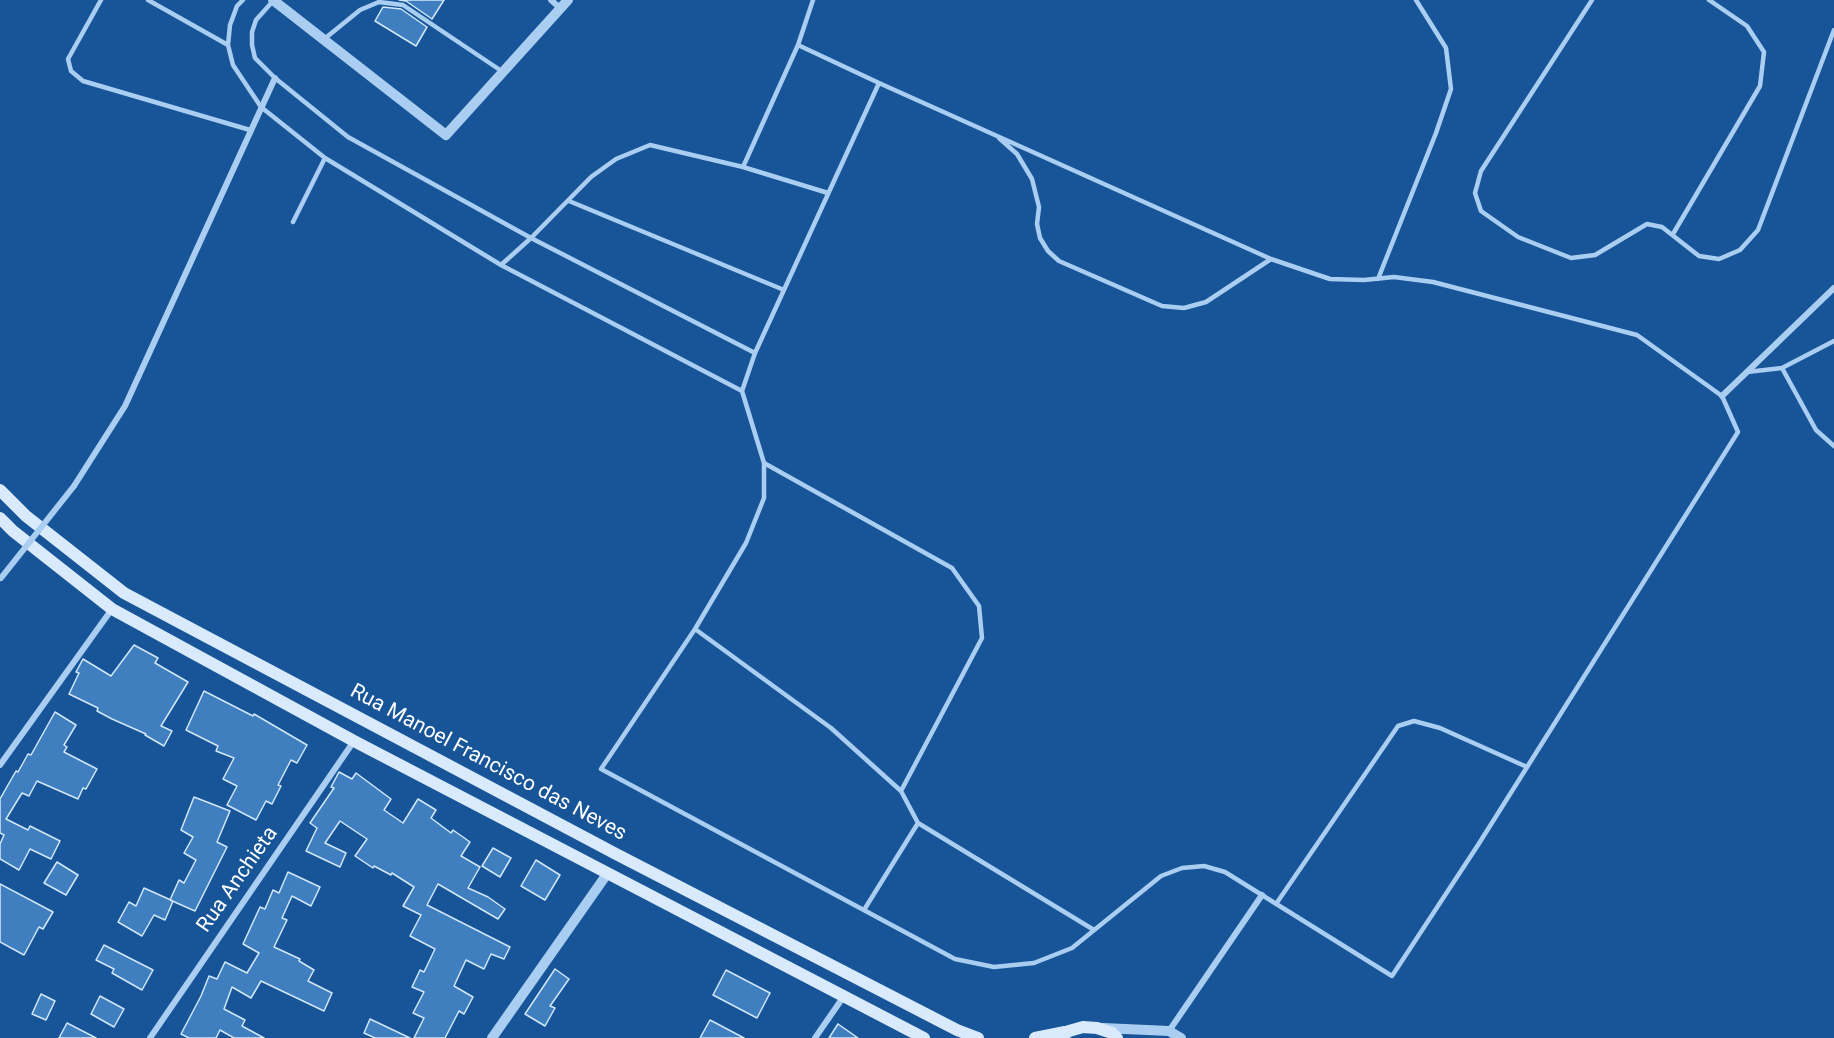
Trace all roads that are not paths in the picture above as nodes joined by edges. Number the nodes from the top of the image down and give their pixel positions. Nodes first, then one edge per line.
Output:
1 (101, 0) edge
2 (148, 0) edge
3 (243, 0) edge
4 (273, 0) edge
5 (551, 0) edge
6 (813, 0) edge
7 (1416, 0) edge
8 (1592, 0) edge
9 (1709, 0) edge
10 (564, 4) edge
11 (1834, 30) edge
12 (323, 40) junction
13 (228, 45) junction
14 (798, 45) junction
15 (503, 72) junction
16 (275, 78) junction
17 (879, 83) junction
18 (261, 107) junction
19 (250, 130) junction
20 (995, 134) junction
21 (325, 158) junction
22 (743, 167) junction
23 (828, 193) junction
24 (569, 201) junction
25 (293, 222) dead end
26 (1673, 234) junction
27 (531, 238) junction
28 (1270, 259) junction
29 (501, 265) junction
30 (1377, 279) junction
31 (1834, 288) edge
32 (784, 290) junction
33 (1834, 341) edge
34 (755, 353) junction
35 (1782, 368) junction
36 (1747, 372) junction
37 (742, 392) junction
38 (1722, 396) junction
39 (1834, 446) edge
40 (764, 463) junction
41 (0, 490) edge
42 (0, 518) edge
43 (1, 579) edge
44 (112, 609) junction
45 (695, 629) junction
46 (354, 741) junction
47 (0, 765) edge
48 (1527, 767) junction
49 (901, 791) junction
50 (918, 823) junction
51 (607, 874) junction
52 (1262, 895) junction
53 (1276, 904) junction
54 (864, 910) junction
55 (1094, 930) junction
56 (844, 996) junction
57 (1097, 1028) junction
58 (1064, 1035) edge
59 (1166, 1035) edge
60 (150, 1038) edge
61 (492, 1038) edge
62 (815, 1038) edge
63 (924, 1038) edge
64 (978, 1038) edge
65 (1035, 1038) edge
66 (1117, 1038) edge
67 (1181, 1038) edge

1 - 19 lane
2 - 13 lane
3 - 13 lane
4 - 12 street
4 - 16 lane
5 - 10 street
6 - 14 lane
7 - 30 lane
8 - 26 lane
9 - 26 lane
10 - 15 street
11 - 26 lane
12 - 15 lane
12 - 15 street
13 - 18 lane
14 - 17 lane
14 - 22 lane
16 - 18 street
16 - 27 lane
17 - 20 lane
17 - 23 lane
18 - 19 street
18 - 21 lane
19 - 43 street, bridge
20 - 28 lane
20 - 28 lane
21 - 25 lane
21 - 29 lane
22 - 23 lane
22 - 24 lane
23 - 32 lane
24 - 27 lane
24 - 32 lane
27 - 29 lane
27 - 34 lane
28 - 30 lane
29 - 37 lane
30 - 38 lane
31 - 36 street
32 - 34 lane
33 - 35 lane
34 - 37 lane
35 - 36 lane
35 - 39 lane
36 - 38 street
37 - 40 lane
38 - 48 lane
40 - 45 lane
40 - 49 lane
41 - 64 main road, Rua Manoel Francisco das Neves
42 - 44 main road, Rua Manoel Francisco das Neves
44 - 46 main road, Rua Manoel Francisco das Neves
44 - 47 street
45 - 49 lane
45 - 54 lane
46 - 51 main road, Rua Manoel Francisco das Neves
46 - 60 street, Rua Anchieta
48 - 53 lane
48 - 53 lane
49 - 50 lane
50 - 54 lane
50 - 55 lane
51 - 56 main road, Rua Manoel Francisco das Neves
51 - 61 street
52 - 53 lane
52 - 55 lane
52 - 59 street
54 - 55 lane
56 - 62 street
56 - 63 main road, Rua Manoel Francisco das Neves
57 - 58 main road
57 - 59 street
57 - 66 main road
58 - 65 main road
59 - 67 street

